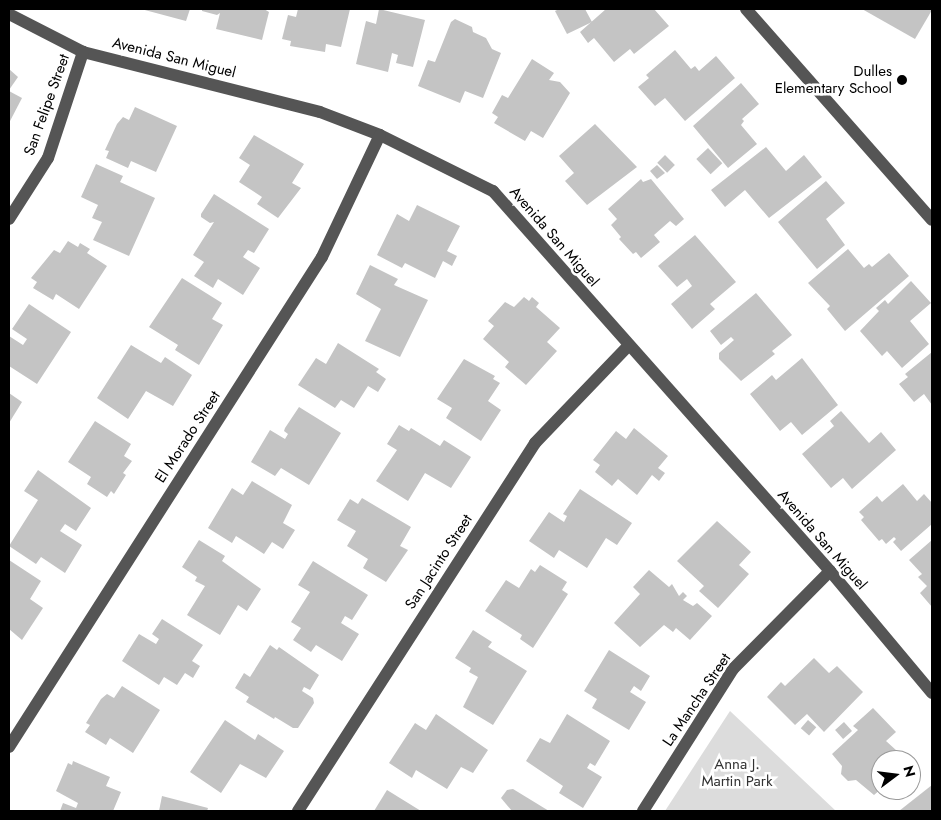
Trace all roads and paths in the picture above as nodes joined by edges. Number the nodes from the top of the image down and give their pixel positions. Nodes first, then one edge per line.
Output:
1 (746, 9) edge
2 (9, 14) edge
3 (83, 52) junction
4 (380, 135) junction
5 (9, 220) edge
6 (932, 220) edge
7 (628, 346) junction
8 (830, 571) junction
9 (932, 693) edge
10 (9, 747) edge
11 (298, 811) edge
12 (643, 811) edge

1 - 6 street
2 - 3 street, Avenida San Miguel
3 - 4 street, Avenida San Miguel
3 - 5 street, San Felipe Street
4 - 7 street, Avenida San Miguel
4 - 10 street, El Morado Street
7 - 8 street, Avenida San Miguel
7 - 11 street, San Jacinto Street
8 - 9 street, Avenida San Miguel
8 - 12 street, La Mancha Street

